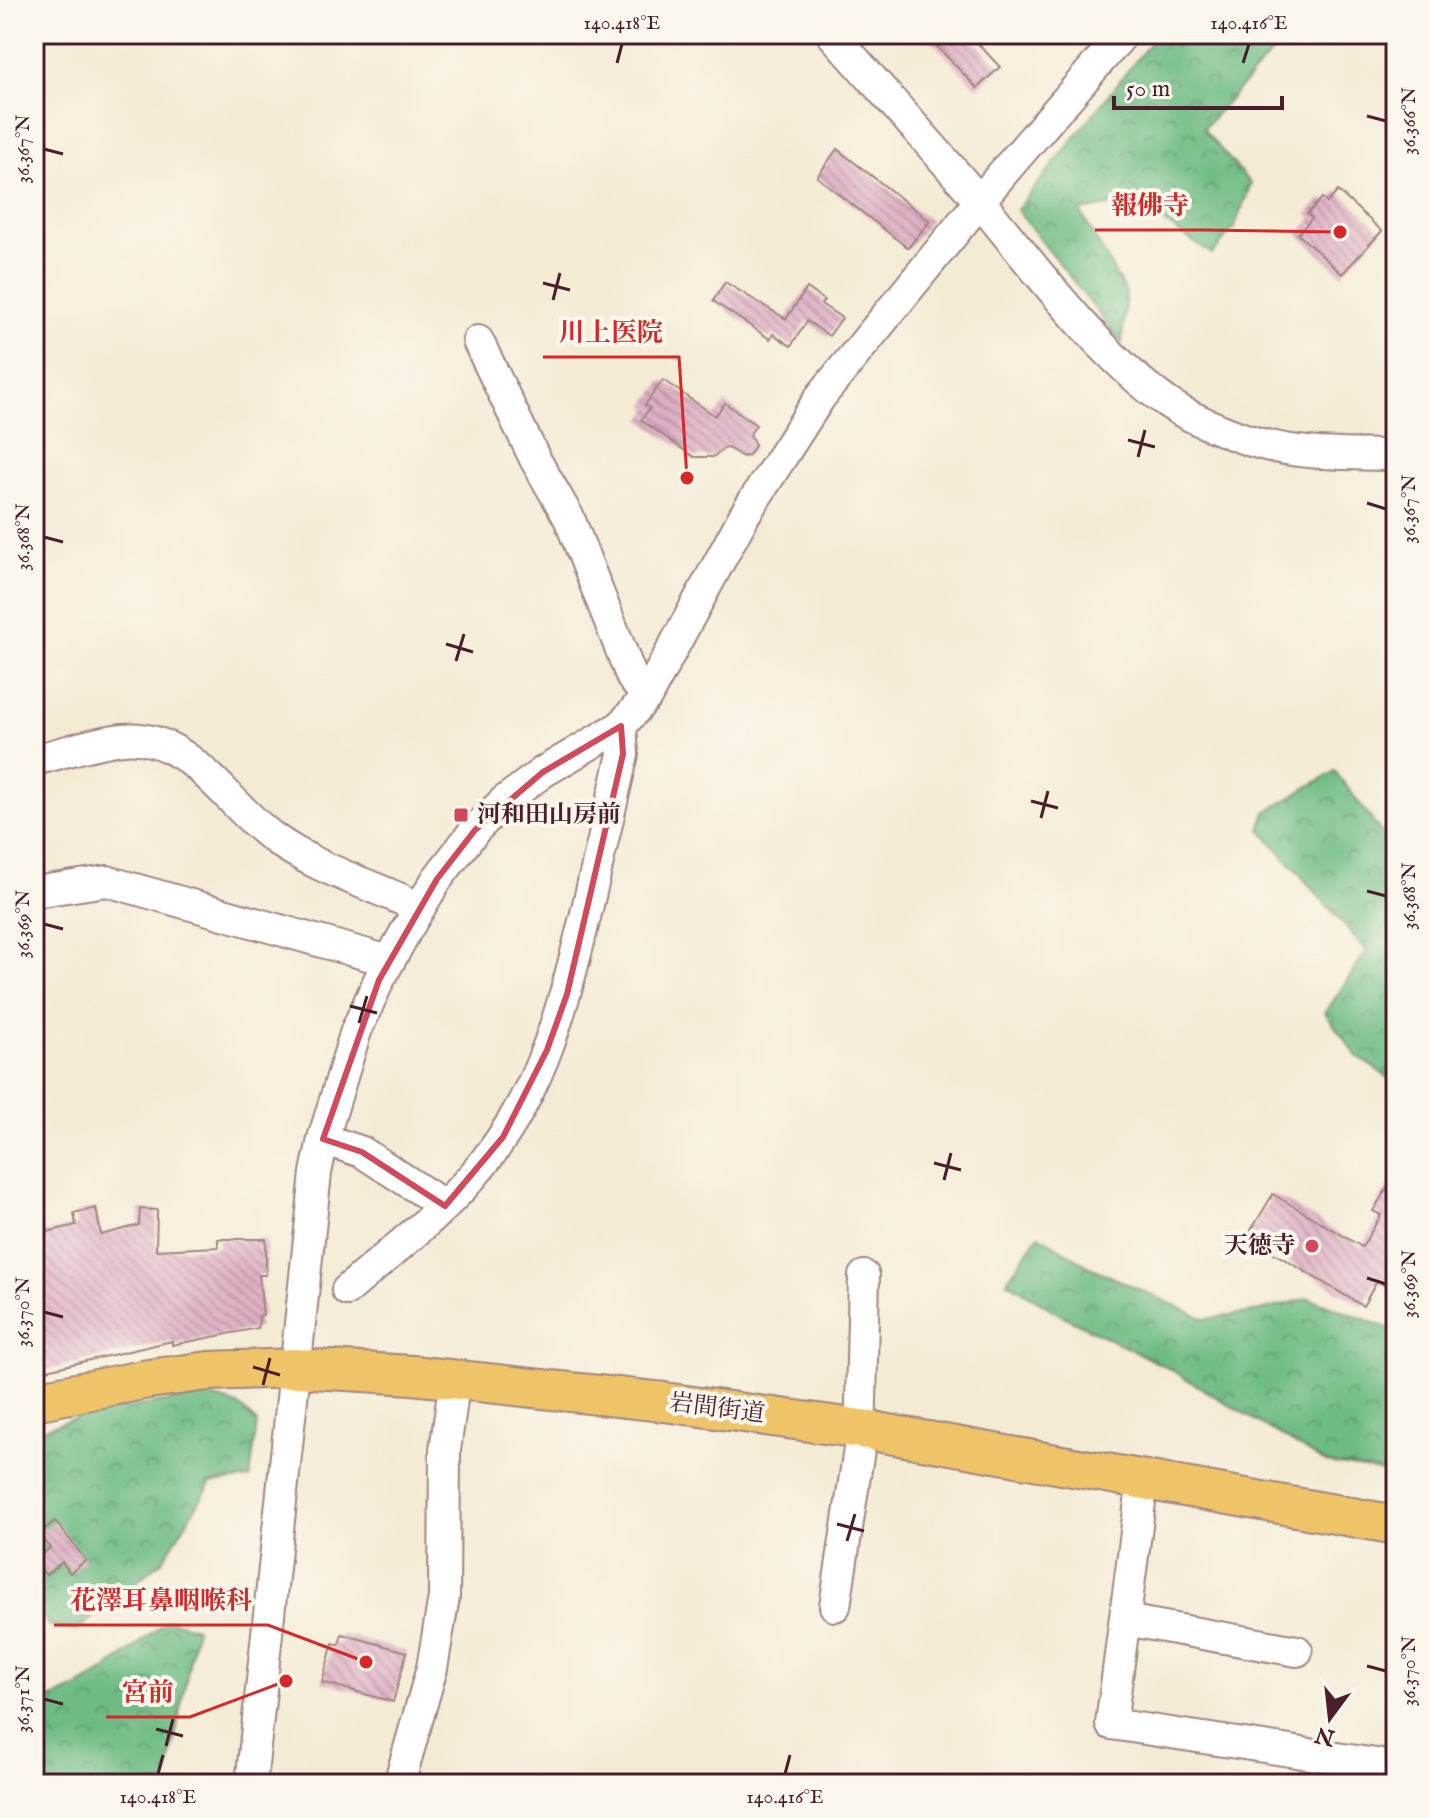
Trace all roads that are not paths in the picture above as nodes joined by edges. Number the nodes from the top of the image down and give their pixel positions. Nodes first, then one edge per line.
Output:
1 (832, 34) edge
2 (1123, 34) edge
3 (980, 202) junction
4 (478, 341) dead end
5 (1396, 455) edge
6 (647, 696) junction
7 (621, 726) junction
8 (34, 760) edge
9 (34, 892) edge
10 (420, 908) junction
11 (389, 961) junction
12 (323, 1139) junction
13 (445, 1206) junction
14 (864, 1276) dead end
15 (347, 1290) dead end
16 (296, 1368) junction
17 (455, 1379) junction
18 (34, 1401) edge
19 (861, 1429) junction
20 (1143, 1479) junction
21 (1396, 1525) edge
22 (835, 1606) dead end
23 (1125, 1620) junction
24 (1297, 1651) dead end
25 (1396, 1767) edge
26 (251, 1784) edge
27 (399, 1784) edge

1 - 3 street
2 - 3 street
3 - 5 street
3 - 6 street
4 - 6 street
6 - 7 street
7 - 10 street
7 - 13 street
8 - 10 street
9 - 11 street
10 - 11 street
11 - 12 street
12 - 13 street
12 - 16 street
13 - 15 street
14 - 19 street
16 - 17 main road, 岩間街道
16 - 18 main road, 岩間街道
16 - 26 street
17 - 19 main road, 岩間街道
17 - 27 street
19 - 20 main road, 岩間街道
19 - 22 street
20 - 21 main road, 岩間街道
20 - 23 street
23 - 24 street
23 - 25 street

